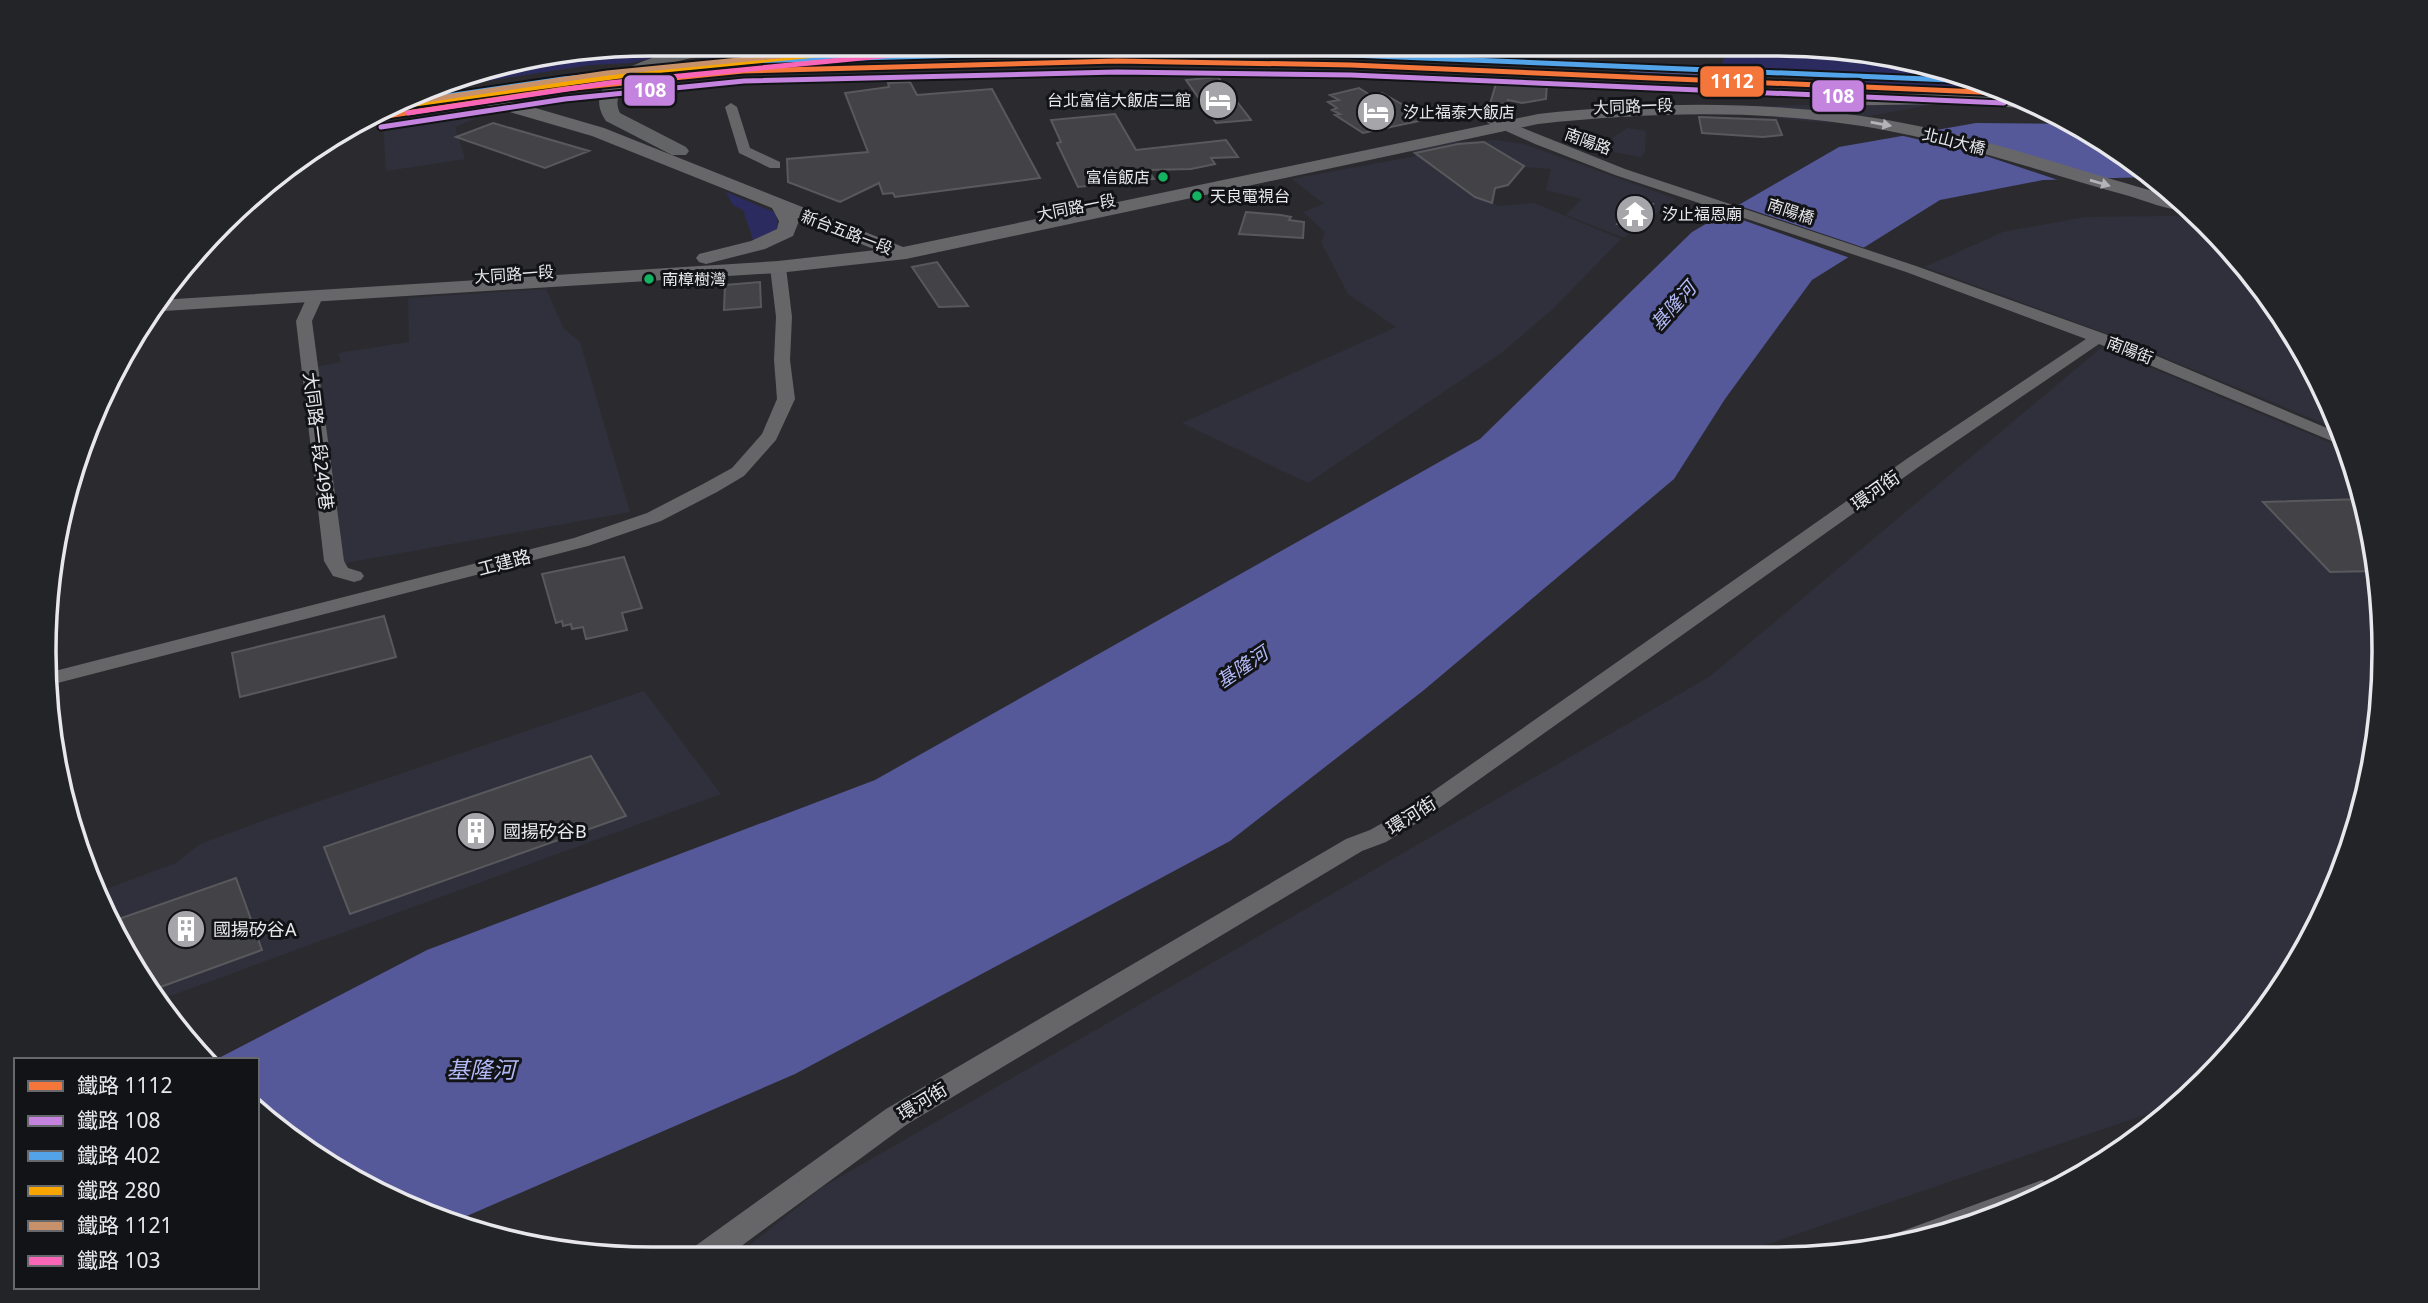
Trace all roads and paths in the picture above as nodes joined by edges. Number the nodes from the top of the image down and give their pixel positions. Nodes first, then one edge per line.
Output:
1 (682, 56) edge
2 (464, 87) edge
3 (448, 92) edge
4 (2007, 102) edge
5 (731, 107) dead end
6 (1715, 109) joint
7 (554, 113) junction
8 (1499, 123) junction
9 (679, 150) junction
10 (775, 165) dead end
11 (1660, 186) joint
12 (2163, 199) edge
13 (780, 206) junction
14 (881, 247) junction
15 (907, 248) junction
16 (683, 262) junction
17 (778, 267) junction
18 (1912, 270) joint
19 (530, 278) junction
20 (174, 295) edge
21 (315, 297) junction
22 (167, 306) edge
23 (2099, 337) junction
24 (2332, 437) edge
25 (354, 576) dead end
26 (57, 677) edge
27 (717, 1247) edge

1 - 9 highway
2 - 7 main road, 新台五路一段
3 - 7 main road, 新台五路一段
4 - 8 main road, 大同路一段
5 - 10 street
6 - 8 main road, 大同路一段
6 -> 12 main road, 北山大橋
7 - 9 main road, 新台五路一段
7 - 13 main road, 新台五路一段
8 - 11 street, 南陽路
8 - 15 main road, 大同路一段
9 - 15 main road, 新台五路一段
11 - 18 street, 南陽橋
13 - 14 main road, 新台五路一段
13 - 16 main road
14 - 15 main road, 新台五路一段
14 - 16 main road, 大同路一段
15 - 17 main road, 大同路一段
16 - 19 main road, 大同路一段
17 - 19 main road, 大同路一段
17 - 26 street, 工建路
18 - 23 street, 南陽街
19 - 20 main road, 大同路一段
19 - 21 main road, 大同路一段
21 - 22 main road, 大同路一段
21 - 25 street, 大同路一段249巷
23 - 24 street, 南陽街
23 - 27 street, 環河街

